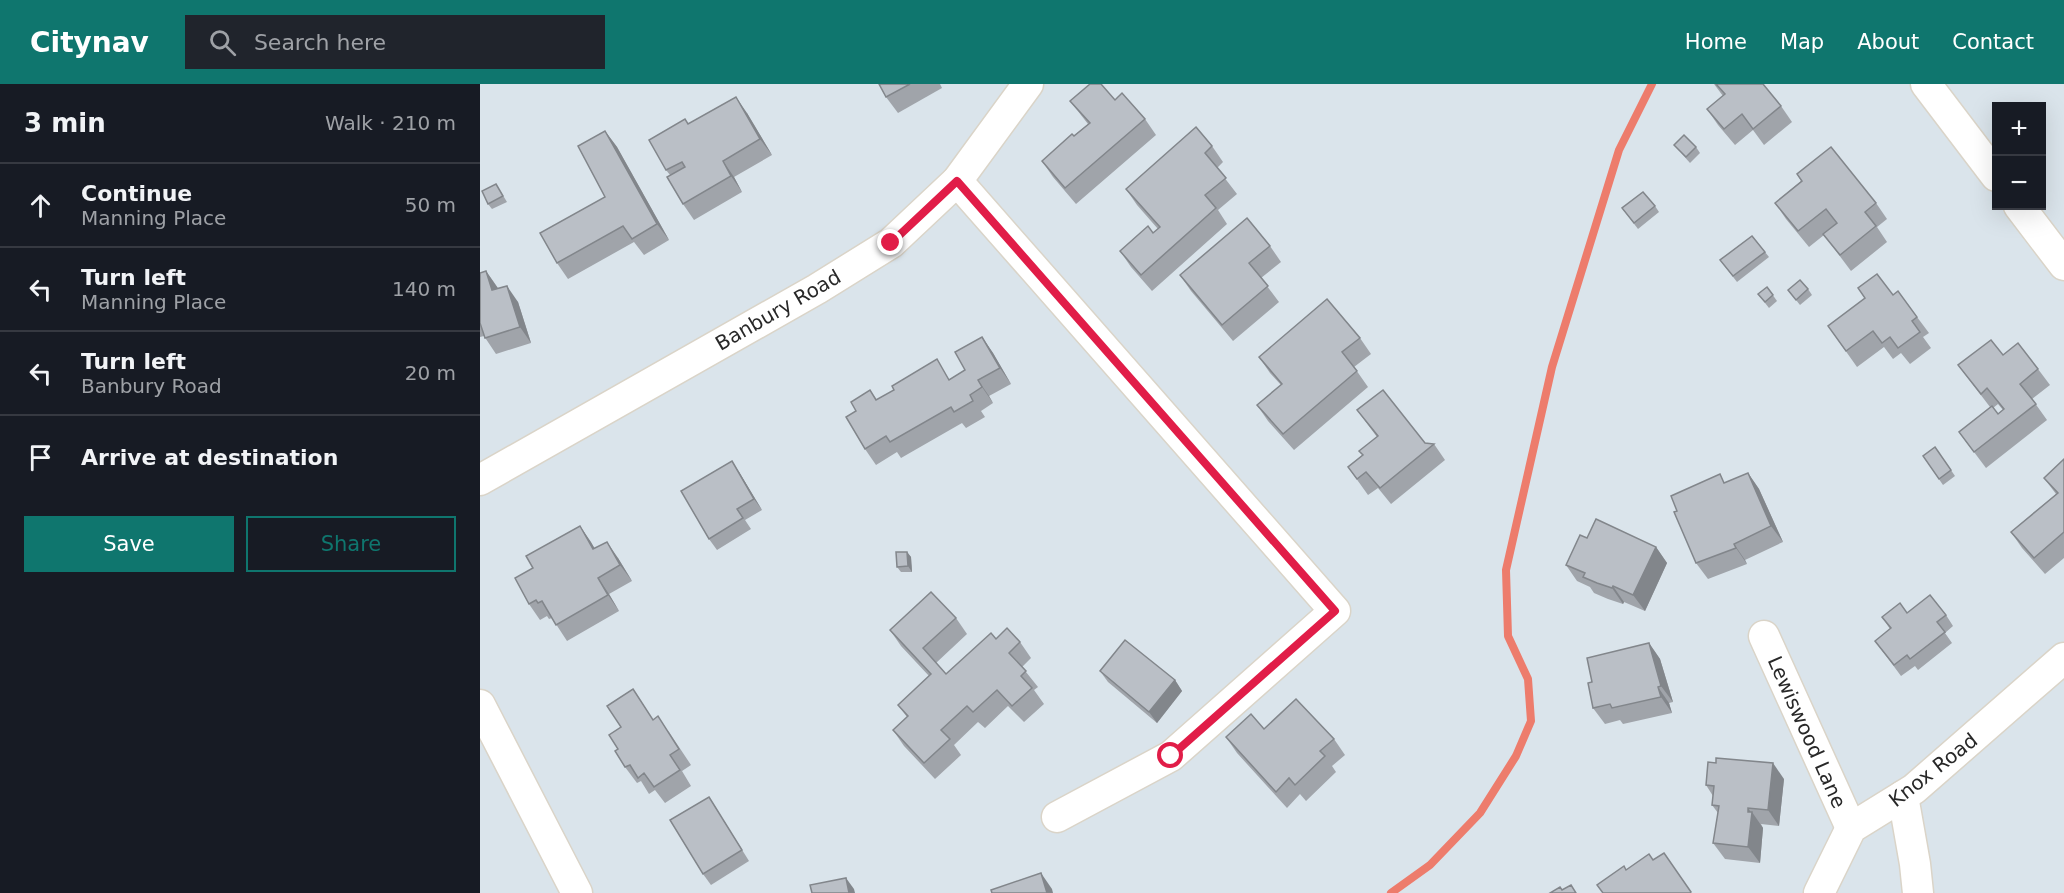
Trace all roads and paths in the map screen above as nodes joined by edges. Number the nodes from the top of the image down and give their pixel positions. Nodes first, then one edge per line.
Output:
1 (1028, 84) edge
2 (1926, 84) edge
3 (1992, 171) edge
4 (957, 181) junction
5 (2022, 210) edge
6 (2064, 265) edge
7 (480, 480) edge
8 (1764, 636) dead end
9 (2064, 658) edge
10 (480, 705) edge
11 (1903, 796) junction
12 (1057, 817) dead end
13 (1851, 828) junction
14 (577, 893) edge
15 (1820, 893) edge
16 (1918, 893) edge

1 - 4 street, Banbury Road
2 - 3 street
4 - 7 street, Banbury Road
4 - 12 street
5 - 6 street
8 - 13 street, Lewiswood Lane
9 - 11 street, Knox Road
10 - 14 street
11 - 13 street, Knox Road
11 - 16 street
13 - 15 street

